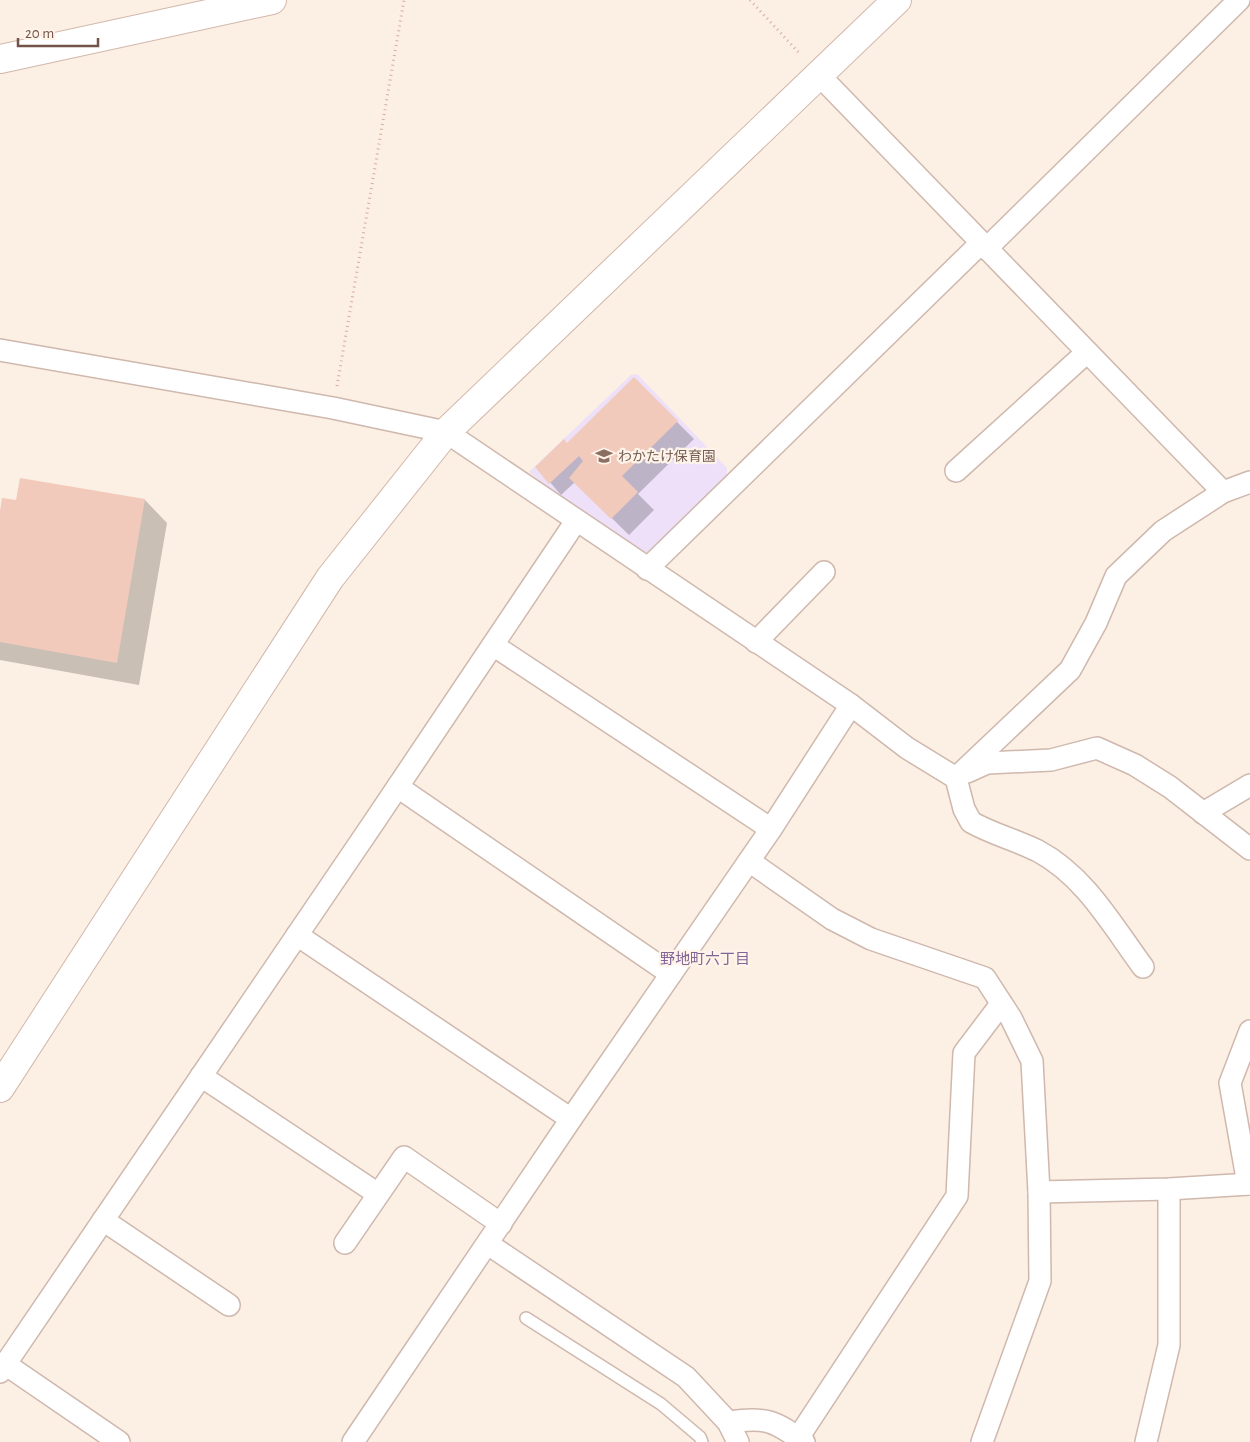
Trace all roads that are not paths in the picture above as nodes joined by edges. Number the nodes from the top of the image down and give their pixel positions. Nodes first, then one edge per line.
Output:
1 (272, 0) edge
2 (897, 0) edge
3 (1239, 0) edge
4 (0, 59) edge
5 (819, 75) junction
6 (983, 246) junction
7 (0, 350) edge
8 (1086, 353) junction
9 (446, 432) junction
10 (956, 471) dead end
11 (1250, 482) edge
12 (1223, 492) junction
13 (576, 522) junction
14 (647, 569) junction
15 (824, 572) dead end
16 (756, 642) junction
17 (493, 645) junction
18 (851, 705) junction
19 (956, 778) junction
20 (1250, 785) edge
21 (398, 787) junction
22 (1204, 813) junction
23 (771, 829) junction
24 (1250, 849) edge
25 (748, 862) junction
26 (297, 935) junction
27 (1143, 966) dead end
28 (671, 974) junction
29 (1001, 1004) junction
30 (1250, 1031) edge
31 (201, 1076) junction
32 (0, 1088) edge
33 (571, 1120) junction
34 (1249, 1184) edge
35 (1168, 1189) junction
36 (1039, 1192) junction
37 (378, 1194) junction
38 (103, 1220) junction
39 (501, 1224) junction
40 (346, 1243) dead end
41 (488, 1244) junction
42 (229, 1305) dead end
43 (526, 1318) dead end
44 (3, 1368) edge
45 (728, 1422) junction
46 (801, 1440) edge
47 (119, 1442) edge
48 (353, 1442) edge
49 (702, 1442) edge
50 (738, 1442) edge
51 (982, 1442) edge
52 (1146, 1442) edge

1 - 4 street
2 - 5 street
3 - 6 street
5 - 6 street
5 - 9 street
6 - 8 street
6 - 14 street
7 - 9 street
8 - 10 street
8 - 12 street
9 - 13 street
9 - 32 street
11 - 12 street
12 - 19 street
13 - 14 street
13 - 17 street
14 - 16 street
15 - 16 street
16 - 18 street
17 - 21 street
17 - 23 street
18 - 19 street
18 - 23 street
19 - 22 street
19 - 27 street
20 - 22 street
21 - 26 street
21 - 28 street
22 - 24 street
23 - 25 street
25 - 28 street
25 - 29 street
26 - 31 street
26 - 33 street
28 - 33 street
29 - 36 street
29 - 46 street
30 - 34 street
31 - 37 street
31 - 38 street
33 - 39 street
34 - 35 street
35 - 36 street
35 - 52 street
36 - 51 street
37 - 39 street
37 - 40 street
38 - 42 street
38 - 44 street
39 - 41 street
41 - 45 street
41 - 48 street
43 - 49 lane
44 - 47 street
45 - 46 street
45 - 50 street

